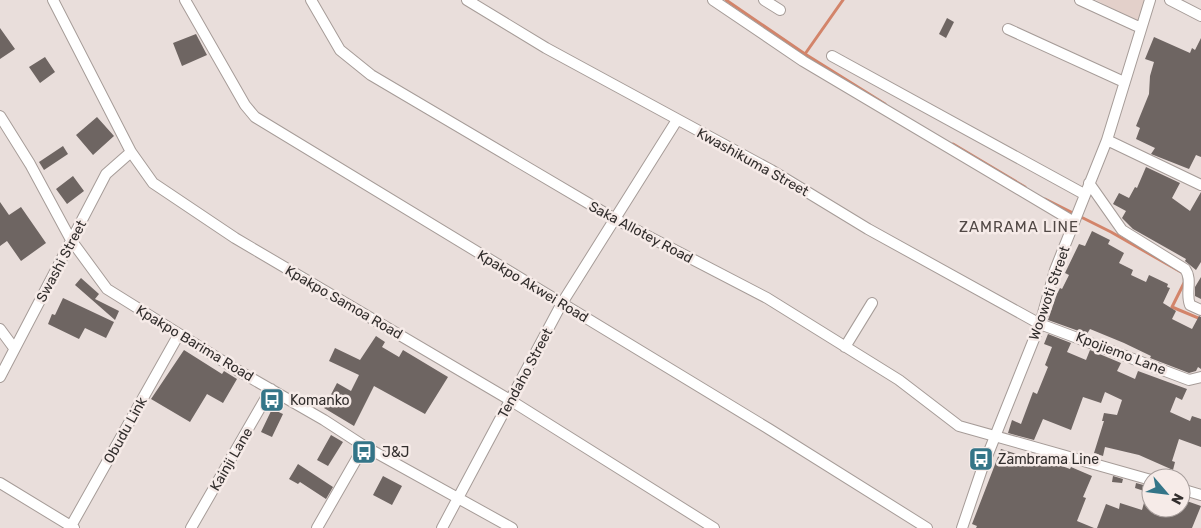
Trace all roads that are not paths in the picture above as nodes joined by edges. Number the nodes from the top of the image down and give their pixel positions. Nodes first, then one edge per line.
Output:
1 (53, 0) edge
2 (185, 0) edge
3 (311, 0) edge
4 (468, 0) edge
5 (713, 0) edge
6 (764, 0) edge
7 (1080, 0) edge
8 (1150, 0) edge
9 (1170, 0) edge
10 (780, 10) dead end
11 (1201, 16) edge
12 (1141, 28) junction
13 (1008, 29) dead end
14 (832, 56) dead end
15 (1124, 82) junction
16 (0, 116) edge
17 (677, 120) junction
18 (1107, 140) junction
19 (131, 152) junction
20 (1089, 183) junction
21 (1201, 185) edge
22 (1082, 199) junction
23 (615, 219) junction
24 (1075, 219) junction
25 (71, 240) junction
26 (562, 303) junction
27 (872, 303) dead end
28 (1201, 310) edge
29 (1040, 324) junction
30 (0, 329) edge
31 (179, 334) junction
32 (845, 346) junction
33 (14, 348) junction
34 (0, 377) edge
35 (1201, 377) edge
36 (271, 389) junction
37 (510, 400) junction
38 (995, 435) junction
39 (364, 446) junction
40 (1141, 477) edge
41 (0, 483) edge
42 (458, 496) junction
43 (72, 527) edge
44 (191, 528) edge
45 (317, 528) edge
46 (442, 528) edge
47 (512, 528) edge
48 (714, 528) edge
49 (926, 528) edge
50 (962, 528) edge

1 - 19 street, Kpakpo Samoa Road
2 - 26 street, Kpakpo Akwei Road
3 - 23 street, Saka Allotey Road
4 - 17 street, Kwashikuma Street
5 - 24 street
6 - 10 street
7 - 12 street
8 - 12 street, Woowoti Street
9 - 11 street
12 - 15 street, Woowoti Street
13 - 15 street
14 - 22 street
15 - 18 street, Woowoti Street
16 - 25 street, Kpakpo Barima Road
17 - 23 street, Tendaho Street
17 - 29 street, Kwashikuma Street
18 - 20 street, Woowoti Street
18 - 21 street
19 - 25 street, Swashi Street
19 - 37 street, Kpakpo Samoa Road
20 - 22 street, Woowoti Street
20 - 28 street
22 - 24 street, Woowoti Street
23 - 26 street, Tendaho Street
23 - 32 street, Saka Allotey Road
24 - 29 street, Woowoti Street
25 - 31 street, Kpakpo Barima Road
25 - 33 street, Swashi Street
26 - 37 street, Tendaho Street
26 - 49 street, Kpakpo Akwei Road
27 - 32 street
29 - 35 street, Kpojiemo Lane
29 - 38 street, Woowoti Street
30 - 33 street
31 - 36 street, Kpakpo Barima Road
31 - 43 street, Obudu Link
32 - 38 street, Saka Allotey Road
33 - 34 street, Swashi Street
36 - 39 street, Kpakpo Barima Road
36 - 44 street, Kainji Lane
37 - 42 street, Tendaho Street
37 - 48 street, Kpakpo Samoa Road
38 - 40 street, Saka Allotey Road
38 - 50 street, Woowoti Street
39 - 42 street, Kpakpo Barima Road
39 - 45 street
41 - 43 street
42 - 46 street, Tendaho Street
42 - 47 street, Kpakpo Barima Road

